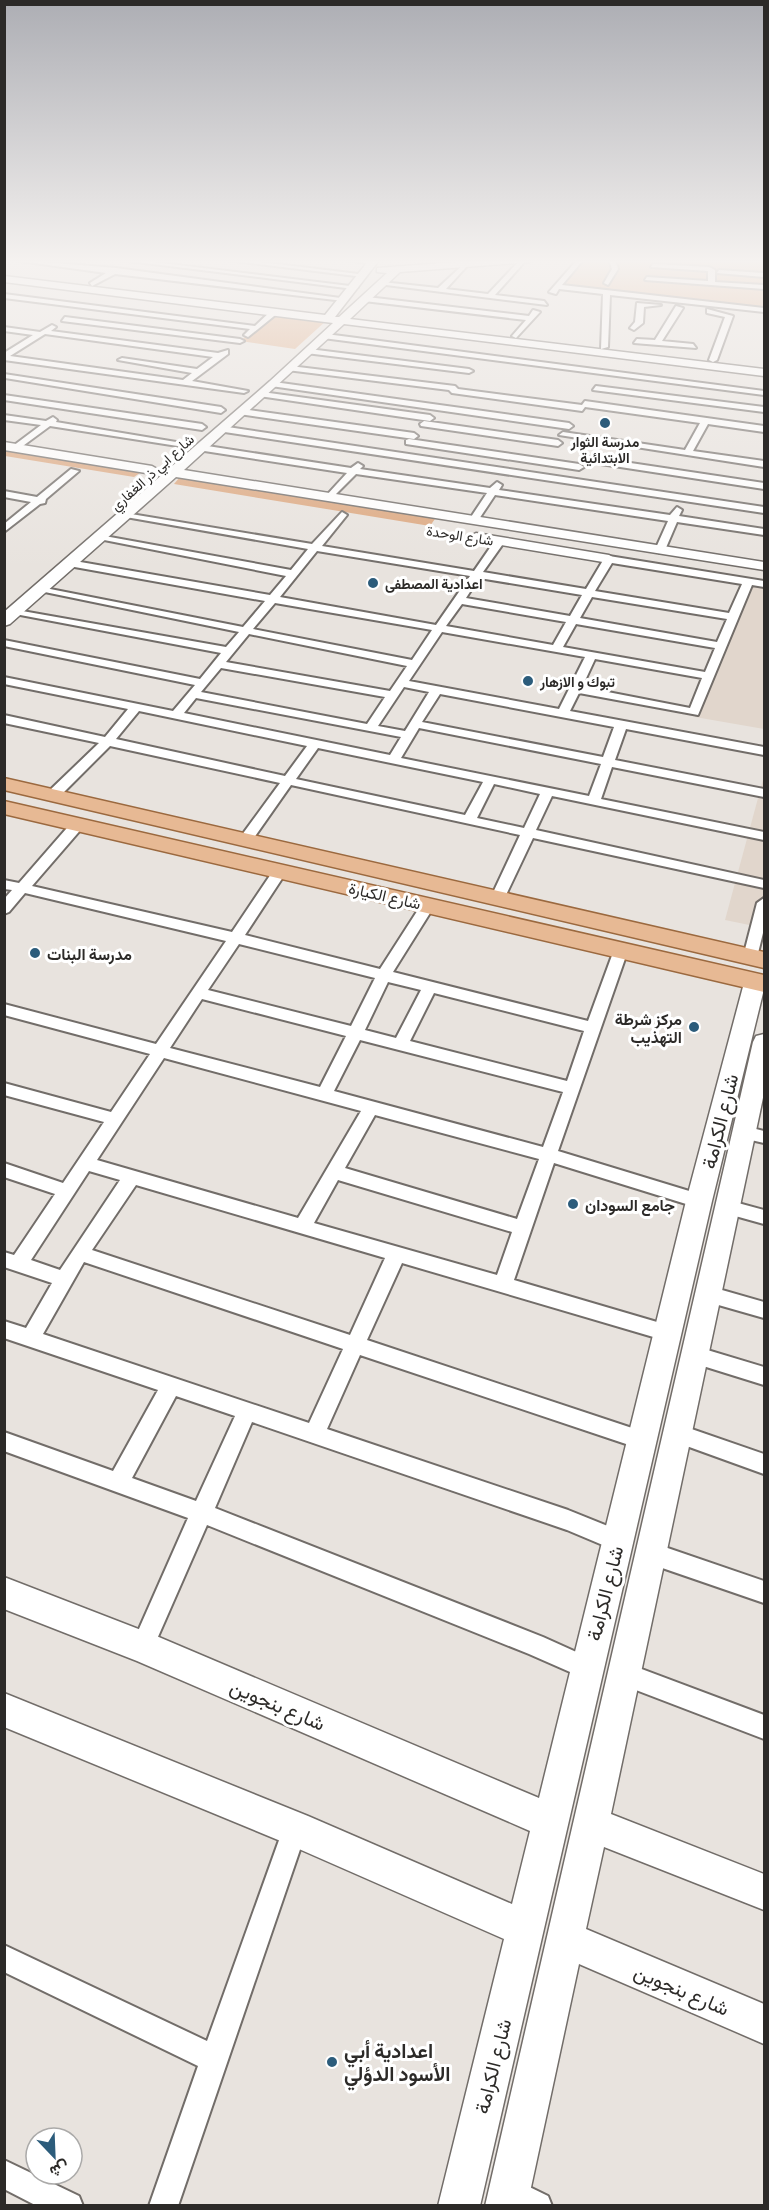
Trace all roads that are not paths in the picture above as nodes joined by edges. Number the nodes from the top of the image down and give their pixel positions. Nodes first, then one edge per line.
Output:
1 (25, 362) edge
2 (37, 362) edge
3 (119, 362) edge
4 (136, 362) edge
5 (212, 362) edge
6 (280, 362) edge
7 (297, 362) edge
8 (398, 362) edge
9 (476, 362) edge
10 (529, 362) edge
11 (614, 362) edge
12 (701, 362) edge
13 (706, 362) edge
14 (711, 363) junction
15 (765, 366) edge
16 (290, 368) junction
17 (108, 370) junction
18 (468, 371) junction
19 (199, 372) junction
20 (607, 372) junction
21 (765, 373) edge
22 (5, 376) edge
23 (144, 376) junction
24 (186, 382) junction
25 (252, 384) junction
26 (274, 384) junction
27 (699, 384) junction
28 (720, 387) junction
29 (596, 388) junction
30 (453, 389) junction
31 (765, 393) edge
32 (120, 394) junction
33 (262, 394) junction
34 (4, 397) edge
35 (689, 400) junction
36 (39, 402) junction
37 (712, 403) junction
38 (225, 406) junction
39 (583, 406) junction
40 (71, 407) junction
41 (439, 407) junction
42 (246, 408) junction
43 (765, 410) edge
44 (96, 411) junction
45 (4, 417) edge
46 (16, 418) junction
47 (427, 421) junction
48 (705, 421) junction
49 (49, 423) junction
50 (569, 426) junction
51 (202, 427) junction
52 (221, 429) junction
53 (765, 429) edge
54 (412, 439) junction
55 (560, 439) junction
56 (596, 439) junction
57 (184, 444) junction
58 (10, 447) edge
59 (201, 448) junction
60 (370, 451) junction
61 (688, 453) junction
62 (398, 456) junction
63 (4, 460) edge
64 (737, 460) junction
65 (544, 462) junction
66 (581, 463) junction
67 (765, 464) edge
68 (152, 470) junction
69 (74, 471) junction
70 (353, 471) junction
71 (171, 472) junction
72 (506, 472) junction
73 (570, 482) junction
74 (156, 486) junction
75 (765, 486) edge
76 (180, 489) dead end
77 (493, 491) junction
78 (724, 493) junction
79 (4, 494) edge
80 (330, 497) junction
81 (682, 499) junction
82 (42, 501) junction
83 (765, 510) edge
84 (341, 515) dead end
85 (125, 516) junction
86 (452, 516) junction
87 (674, 518) junction
88 (474, 520) junction
89 (7, 525) edge
90 (441, 532) dead end
91 (765, 532) edge
92 (465, 535) dead end
93 (99, 538) junction
94 (500, 541) junction
95 (315, 548) junction
96 (660, 550) junction
97 (609, 559) junction
98 (69, 563) junction
99 (765, 566) edge
100 (293, 574) junction
101 (476, 575) junction
102 (748, 581) junction
103 (765, 584) edge
104 (40, 590) junction
105 (589, 593) junction
106 (272, 599) junction
107 (459, 600) junction
108 (15, 611) junction
109 (734, 617) junction
110 (573, 620) junction
111 (4, 621) edge
112 (439, 629) junction
113 (246, 631) junction
114 (4, 643) edge
115 (722, 646) junction
116 (556, 649) junction
117 (229, 651) junction
118 (591, 656) junction
119 (219, 664) junction
120 (414, 664) junction
121 (709, 676) junction
122 (4, 680) edge
123 (202, 683) junction
124 (401, 683) junction
125 (575, 688) junction
126 (436, 690) junction
127 (193, 694) junction
128 (393, 695) junction
129 (136, 707) junction
130 (563, 713) junction
131 (176, 715) junction
132 (4, 719) edge
133 (621, 724) junction
134 (370, 728) junction
135 (412, 730) junction
136 (107, 742) junction
137 (315, 744) junction
138 (765, 752) edge
139 (393, 760) junction
140 (608, 761) junction
141 (490, 780) junction
142 (288, 781) junction
143 (4, 784) edge
144 (548, 791) junction
145 (765, 793) edge
146 (53, 795) junction
147 (594, 801) junction
148 (4, 807) edge
149 (469, 820) junction
150 (78, 824) junction
151 (530, 833) junction
152 (765, 836) edge
153 (236, 837) junction
154 (211, 855) junction
155 (280, 871) junction
156 (4, 884) edge
157 (765, 884) edge
158 (22, 889) junction
159 (498, 897) junction
160 (765, 903) edge
161 (428, 905) junction
162 (4, 909) edge
163 (236, 938) junction
164 (621, 950) junction
165 (759, 971) edge
166 (384, 975) junction
167 (430, 986) junction
168 (199, 993) junction
169 (4, 1009) edge
170 (593, 1028) junction
171 (356, 1033) junction
172 (401, 1044) junction
173 (160, 1052) junction
174 (763, 1058) edge
175 (572, 1088) junction
176 (4, 1089) edge
177 (324, 1095) junction
178 (371, 1108) junction
179 (115, 1119) junction
180 (754, 1134) edge
181 (549, 1155) junction
182 (86, 1163) junction
183 (4, 1170) edge
184 (334, 1172) junction
185 (132, 1177) junction
186 (67, 1191) junction
187 (713, 1204) junction
188 (765, 1217) edge
189 (303, 1226) junction
190 (523, 1228) junction
191 (80, 1252) junction
192 (397, 1253) junction
193 (11, 1262) edge
194 (64, 1279) junction
195 (503, 1284) junction
196 (765, 1311) edge
197 (687, 1314) junction
198 (4, 1329) edge
199 (30, 1338) junction
200 (354, 1342) junction
201 (694, 1355) junction
202 (765, 1376) edge
203 (171, 1386) junction
204 (247, 1411) junction
205 (677, 1433) junction
206 (314, 1434) junction
207 (641, 1440) junction
208 (4, 1441) edge
209 (765, 1464) edge
210 (118, 1483) junction
211 (202, 1514) junction
212 (617, 1540) junction
213 (650, 1553) junction
214 (4, 1593) edge
215 (765, 1593) edge
216 (142, 1647) junction
217 (586, 1668) junction
218 (623, 1674) junction
219 (4, 1710) edge
220 (765, 1727) edge
221 (549, 1821) junction
222 (590, 1824) junction
223 (295, 1829) junction
224 (765, 1892) edge
225 (526, 1929) junction
226 (567, 1940) junction
227 (4, 1958) edge
228 (765, 2024) edge
229 (214, 2059) junction
230 (4, 2174) edge
231 (518, 2201) edge
232 (69, 2205) edge
233 (163, 2205) edge
234 (459, 2205) edge

1 - 22 street
2 - 17 street
3 - 17 street
4 - 19 street
5 - 19 street
6 - 25 street, شارع ابي ذر الغفاري
7 - 16 street, شارع ابي ذر الغفاري
8 - 18 street
9 - 18 street
10 - 20 street
11 - 20 street
12 - 14 street
13 - 14 street
14 - 15 street
14 - 21 street
14 - 27 street
16 - 26 street, شارع ابي ذر الغفاري
16 - 30 street
17 - 23 street
18 - 30 street
19 - 24 street
20 - 27 street
20 - 29 street
22 - 32 street
23 - 24 street
23 - 32 street
24 - 25 street
25 - 38 street, شارع ابي ذر الغفاري
26 - 33 street, شارع ابي ذر الغفاري
26 - 41 street
27 - 28 street
27 - 35 street
28 - 31 street
28 - 37 street
29 - 35 street
29 - 39 street
30 - 39 street
30 - 41 street
32 - 38 street
32 - 44 street
33 - 42 street, شارع ابي ذر الغفاري
33 - 47 street
34 - 36 street
35 - 37 street
36 - 40 street
36 - 46 street
37 - 43 street
38 - 42 street
38 - 51 street, شارع ابي ذر الغفاري
39 - 48 street
39 - 50 street
40 - 44 street
40 - 49 street
41 - 47 street
41 - 50 street
42 - 52 street, شارع ابي ذر الغفاري
42 - 54 street
44 - 51 street
45 - 46 street
46 - 49 street
47 - 54 street
47 - 55 street
48 - 53 street
48 - 61 street
49 - 57 street
49 - 58 street
50 - 55 street
51 - 57 street, شارع ابي ذر الغفاري
52 - 59 street, شارع ابي ذر الغفاري
52 - 60 street
54 - 62 street
54 - 65 street
55 - 56 street
55 - 65 street
56 - 61 street
56 - 66 street
57 - 68 street, شارع ابي ذر الغفاري
58 - 68 street
59 - 70 street
59 - 71 street, شارع ابي ذر الغفاري
60 - 62 street
60 - 70 street
61 - 64 street
62 - 72 street
63 - 69 street
64 - 67 street
64 - 78 street
65 - 66 street
66 - 73 street
66 - 78 street
68 - 69 street, شارع ابي ذر الغفاري
69 - 82 street
70 - 77 street
70 - 80 street
71 - 74 street, شارع ابي ذر الغفاري
71 - 80 street, شارع الوحدة
72 - 73 street
72 - 77 street
73 - 81 street
74 - 76 street
74 - 85 street, شارع ابي ذر الغفاري
75 - 78 street
77 - 87 street
77 - 88 street
78 - 81 street
78 - 83 street
79 - 82 street
80 - 86 street, شارع الوحدة
81 - 87 street
82 - 89 street
84 - 95 street
85 - 93 street, شارع ابي ذر الغفاري
85 - 95 street
86 - 88 street, شارع الوحدة
86 - 90 street
87 - 91 street
87 - 96 street
88 - 96 street, شارع الوحدة
92 - 94 street, شارع الوحدة
93 - 98 street, شارع ابي ذر الغفاري
93 - 100 street
94 - 97 street, شارع الوحدة
94 - 101 street
95 - 100 street
95 - 101 street
96 - 99 street, شارع الوحدة
97 - 102 street, شارع الوحدة
97 - 105 street
98 - 104 street, شارع ابي ذر الغفاري
98 - 106 street
100 - 106 street
101 - 105 street
101 - 107 street
102 - 103 street, شارع الوحدة
102 - 109 street
104 - 108 street, شارع ابي ذر الغفاري
104 - 113 street
105 - 109 street
105 - 110 street
106 - 112 street
106 - 113 street
107 - 110 street
107 - 112 street
108 - 111 street, شارع ابي ذر الغفاري
108 - 117 street
109 - 115 street
110 - 115 street
110 - 116 street
112 - 116 street
112 - 120 street
113 - 117 street
113 - 120 street
114 - 123 street
115 - 121 street
116 - 118 street
117 - 119 street
118 - 121 street
118 - 125 street
119 - 123 street
119 - 128 street
120 - 124 street
121 - 125 street
122 - 129 street
123 - 127 street
124 - 126 street
124 - 128 street
125 - 130 street
126 - 130 street
126 - 135 street
127 - 131 street
127 - 134 street
128 - 134 street
129 - 131 street
129 - 136 street
130 - 133 street
131 - 137 street
132 - 136 street
133 - 138 street
133 - 140 street
134 - 135 street
135 - 139 street
135 - 140 street
136 - 142 street
136 - 146 street
137 - 139 street
137 - 142 street
139 - 141 street
140 - 145 street
140 - 147 street
141 - 144 street
141 - 149 street
142 - 149 street
142 - 153 street
143 - 146 main road, شارع الكيارة
144 - 147 street
144 - 151 street
146 - 153 main road, شارع الكيارة
147 - 152 street
148 - 150 main road, شارع الكيارة
149 - 151 street
150 - 154 main road, شارع الكيارة
150 - 158 street
151 - 157 street
151 - 159 street
153 - 154 main road
153 - 159 main road, شارع الكيارة
154 - 155 main road, شارع الكيارة
155 - 161 main road, شارع الكيارة
155 - 163 street
156 - 158 street
158 - 162 street
158 - 163 street
159 - 165 main road, شارع الكيارة
160 - 165 street, شارع الكرامة
161 - 164 main road, شارع الكيارة
161 - 166 street
163 - 166 street
163 - 168 street
164 - 165 main road, شارع الكيارة
164 - 170 street
165 - 187 street, شارع الكرامة
166 - 167 street
166 - 171 street
167 - 170 street
167 - 172 street
168 - 171 street
168 - 173 street
169 - 173 street
170 - 175 street
171 - 172 street
171 - 177 street
172 - 175 street
173 - 177 street
173 - 179 street
174 - 180 street, شارع الكرامة
175 - 181 street
176 - 179 street
177 - 178 street
178 - 181 street
178 - 184 street
179 - 182 street
180 - 187 street, شارع الكرامة
181 - 187 street
181 - 190 street
182 - 185 street
182 - 186 street
183 - 186 street
184 - 189 street
184 - 190 street
185 - 189 street
185 - 191 street
186 - 193 street
187 - 188 street
187 - 197 street, شارع الكرامة
189 - 192 street
190 - 195 street
191 - 194 street
191 - 200 street
192 - 195 street
192 - 200 street
193 - 194 street
194 - 199 street
195 - 197 street
196 - 197 street
197 - 201 street, شارع الكرامة
197 - 207 street, شارع الكرامة
198 - 199 street
199 - 203 street
200 - 206 street
200 - 207 street
201 - 202 street
201 - 205 street, شارع الكرامة
203 - 204 street
203 - 210 street
204 - 206 street
204 - 211 street
205 - 209 street
205 - 213 street, شارع الكرامة
206 - 212 street
207 - 212 street, شارع الكرامة
208 - 210 street
210 - 211 street
211 - 216 street
211 - 217 street
212 - 217 street, شارع الكرامة
213 - 215 street
213 - 218 street, شارع الكرامة
214 - 216 street, شارع بنجوين
216 - 221 street, شارع بنجوين
217 - 221 street, شارع الكرامة
218 - 220 street
218 - 222 street, شارع الكرامة
219 - 223 street
221 - 225 street, شارع الكرامة
222 - 224 street
222 - 226 street, شارع الكرامة
223 - 225 street
223 - 229 street
225 - 234 street, شارع الكرامة
226 - 228 street, شارع بنجوين
226 - 231 street, شارع الكرامة
227 - 229 street
229 - 233 street
230 - 232 street

